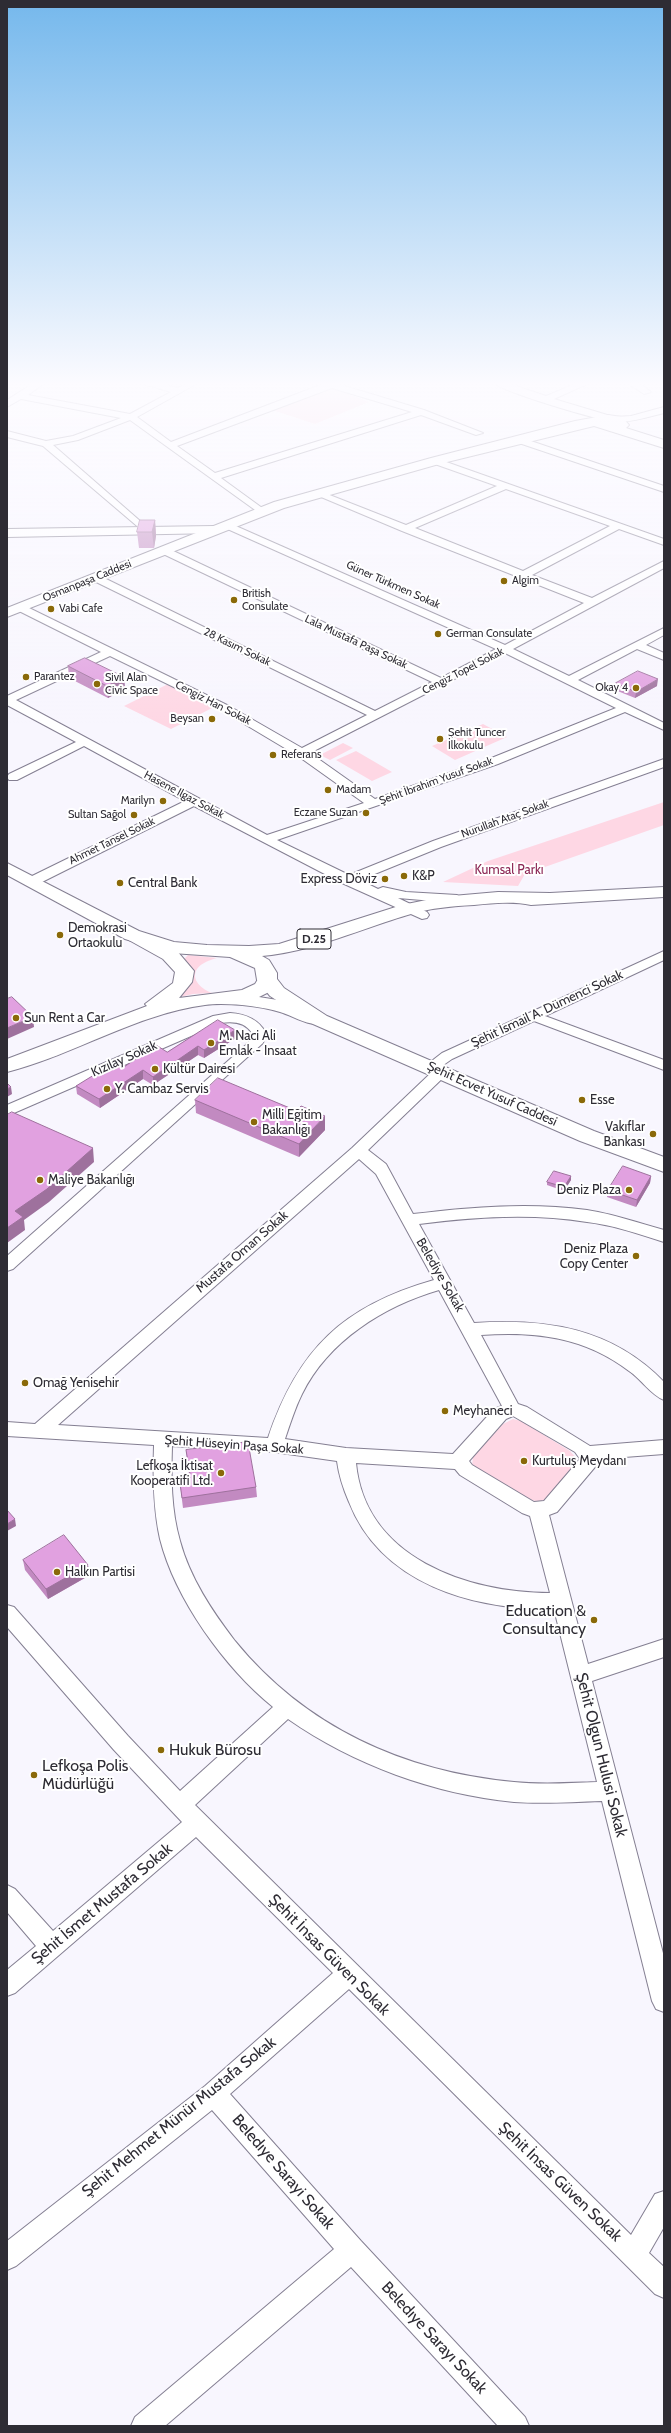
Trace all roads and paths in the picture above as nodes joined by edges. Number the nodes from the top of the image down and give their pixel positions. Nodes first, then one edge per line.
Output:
1 (108, 498) edge
2 (244, 498) edge
3 (308, 498) edge
4 (328, 498) edge
5 (479, 498) edge
6 (538, 498) edge
7 (262, 512) junction
8 (618, 526) junction
9 (220, 527) junction
10 (144, 529) junction
11 (405, 529) junction
12 (7, 533) edge
13 (664, 542) edge
14 (163, 550) junction
15 (662, 568) edge
16 (523, 575) junction
17 (96, 578) junction
18 (592, 602) junction
19 (21, 608) junction
20 (7, 613) edge
21 (664, 631) edge
22 (637, 645) junction
23 (505, 649) junction
24 (109, 652) junction
25 (664, 656) edge
26 (570, 680) junction
27 (441, 682) junction
28 (7, 700) edge
29 (626, 708) junction
30 (377, 716) junction
31 (664, 727) edge
32 (84, 742) junction
33 (302, 753) junction
34 (664, 763) edge
35 (13, 777) dead end
36 (194, 801) junction
37 (374, 804) junction
38 (266, 839) junction
39 (7, 868) edge
40 (347, 880) junction
41 (31, 882) junction
42 (363, 887) junction
43 (664, 892) edge
44 (546, 898) junction
45 (462, 899) junction
46 (415, 912) junction
47 (132, 935) junction
48 (217, 951) junction
49 (664, 955) edge
50 (268, 979) junction
51 (220, 999) junction
52 (533, 1016) junction
53 (320, 1020) junction
54 (112, 1026) junction
55 (664, 1065) edge
56 (7, 1066) edge
57 (437, 1069) junction
58 (7, 1111) edge
59 (357, 1152) junction
60 (664, 1165) edge
61 (408, 1220) junction
62 (664, 1236) edge
63 (7, 1265) edge
64 (443, 1283) junction
65 (471, 1329) junction
66 (664, 1393) edge
67 (512, 1409) junction
68 (7, 1429) edge
69 (40, 1430) junction
70 (162, 1440) junction
71 (274, 1445) junction
72 (664, 1447) edge
73 (588, 1453) junction
74 (346, 1455) junction
75 (460, 1462) junction
76 (538, 1510) junction
77 (562, 1601) junction
78 (7, 1612) edge
79 (664, 1648) edge
80 (581, 1675) junction
81 (287, 1707) junction
82 (610, 1791) junction
83 (180, 1805) junction
84 (197, 1823) junction
85 (7, 1896) edge
86 (51, 1946) junction
87 (349, 1974) junction
88 (7, 1985) edge
89 (663, 1992) edge
90 (212, 2094) junction
91 (664, 2203) edge
92 (352, 2250) junction
93 (634, 2255) junction
94 (7, 2257) edge
95 (664, 2285) edge
96 (144, 2426) edge
97 (516, 2426) edge

1 - 10 street
2 - 7 street
3 - 7 main road, Osmanpaşa Caddesi
4 - 11 street
5 - 11 street
6 - 8 street
7 - 9 main road, Osmanpaşa Caddesi
8 - 13 street
8 - 16 street
9 - 10 main road
9 - 14 main road, Osmanpaşa Caddesi
9 - 23 street, Güner Türkmen Sokak
10 - 12 main road
11 - 16 street
14 - 17 main road, Osmanpaşa Caddesi
14 - 27 street, Lala Mustafa Paşa Sokak
15 - 18 street, Cengiz Topel Sokak
16 - 18 street
17 - 19 main road, Osmanpaşa Caddesi
17 - 30 street, 28 Kasım Sokak
18 - 23 street, Cengiz Topel Sokak
19 - 20 main road, Osmanpaşa Caddesi
19 - 24 street, Cengiz Han Sokak
21 - 22 street
22 - 25 street
22 - 26 street
23 - 26 street, Güner Türkmen Sokak
23 - 27 street, Cengiz Topel Sokak
24 - 28 street
24 - 33 street, Cengiz Han Sokak
26 - 29 street, Güner Türkmen Sokak
27 - 30 street, Cengiz Topel Sokak
28 - 32 street, Hasene Ilgaz Sokak
29 - 31 street, Güner Türkmen Sokak
29 - 37 street, Şehit İbrahim Yusuf Sokak
30 - 33 street, Cengiz Topel Sokak
32 - 35 street
32 - 36 street, Hasene Ilgaz Sokak
33 - 37 street, Cengiz Han Sokak
34 - 40 street, Nurullah Ataç Sokak
36 - 38 street, Hasene Ilgaz Sokak
36 - 41 street, Ahmet Tansel Sokak
37 - 38 street, Şehit İbrahim Yusuf Sokak
38 - 40 street, Hasene Ilgaz Sokak
39 - 41 main road, D.25
40 - 42 street, Hasene Ilgaz Sokak
41 - 47 main road, D.25
42 - 45 street, Hasene Ilgaz Sokak
42 - 46 street, Hasene Ilgaz Sokak
43 - 44 main road, D.25
44 - 45 main road, D.25
44 - 46 main road, D.25
45 - 46 main road, D.25
46 - 48 main road, D.25
46 - 50 main road, D.25
47 - 48 main road, D.25
47 - 54 main road
48 - 50 main road, D.25
49 - 52 street, Şehit İsmail A. Dümenci Sokak
50 - 51 main road, D.25
50 - 53 main road, Şehit Ecvet Yusuf Caddesi
51 - 53 main road, Şehit Ecvet Yusuf Caddesi
51 - 54 main road, D.25
52 - 55 street
52 - 57 street, Şehit İsmail A. Dümenci Sokak
53 - 57 main road, Şehit Ecvet Yusuf Caddesi
54 - 56 main road, D.25
57 - 59 street, Mustafa Oman Sokak
57 - 60 main road, Şehit Ecvet Yusuf Caddesi
58 - 63 street, Kızılay Sokak
59 - 61 street, Belediye Sokak
59 - 69 street, Mustafa Oman Sokak
61 - 62 street
61 - 64 street, Belediye Sokak
64 - 65 street, Belediye Sokak
64 - 71 street
65 - 66 street
65 - 67 street, Belediye Sokak
67 - 73 street
67 - 75 street
68 - 69 street, Şehit Hüseyin Paşa Sokak
69 - 70 street, Şehit Hüseyin Paşa Sokak
70 - 71 street, Şehit Hüseyin Paşa Sokak
70 - 81 street
71 - 74 street, Şehit Hüseyin Paşa Sokak
72 - 73 street
73 - 76 street
74 - 75 street, Şehit Hüseyin Paşa Sokak
74 - 77 street
75 - 76 street
76 - 77 street, Şehit Olgun Hulusi Sokak
77 - 80 street, Şehit Olgun Hulusi Sokak
78 - 83 street, Şehit İnsas Güven Sokak
79 - 80 street
80 - 82 street, Şehit Olgun Hulusi Sokak
81 - 82 street
81 - 83 street
82 - 89 street, Şehit Olgun Hulusi Sokak
83 - 84 street, Şehit İnsas Güven Sokak
84 - 86 street, Şehit İsmet Mustafa Sokak
84 - 87 street, Şehit İnsas Güven Sokak
85 - 86 street
86 - 88 street, Şehit İsmet Mustafa Sokak
87 - 90 street, Şehit Mehmet Münür Mustafa Sokak
87 - 93 street, Şehit İnsas Güven Sokak
90 - 92 street, Beledıye Sarayi Sokak
90 - 94 street, Şehit Mehmet Münür Mustafa Sokak
91 - 93 street
92 - 96 street
92 - 97 street, Beledıye Sarayı Sokak
93 - 95 street, Şehit İnsas Güven Sokak

